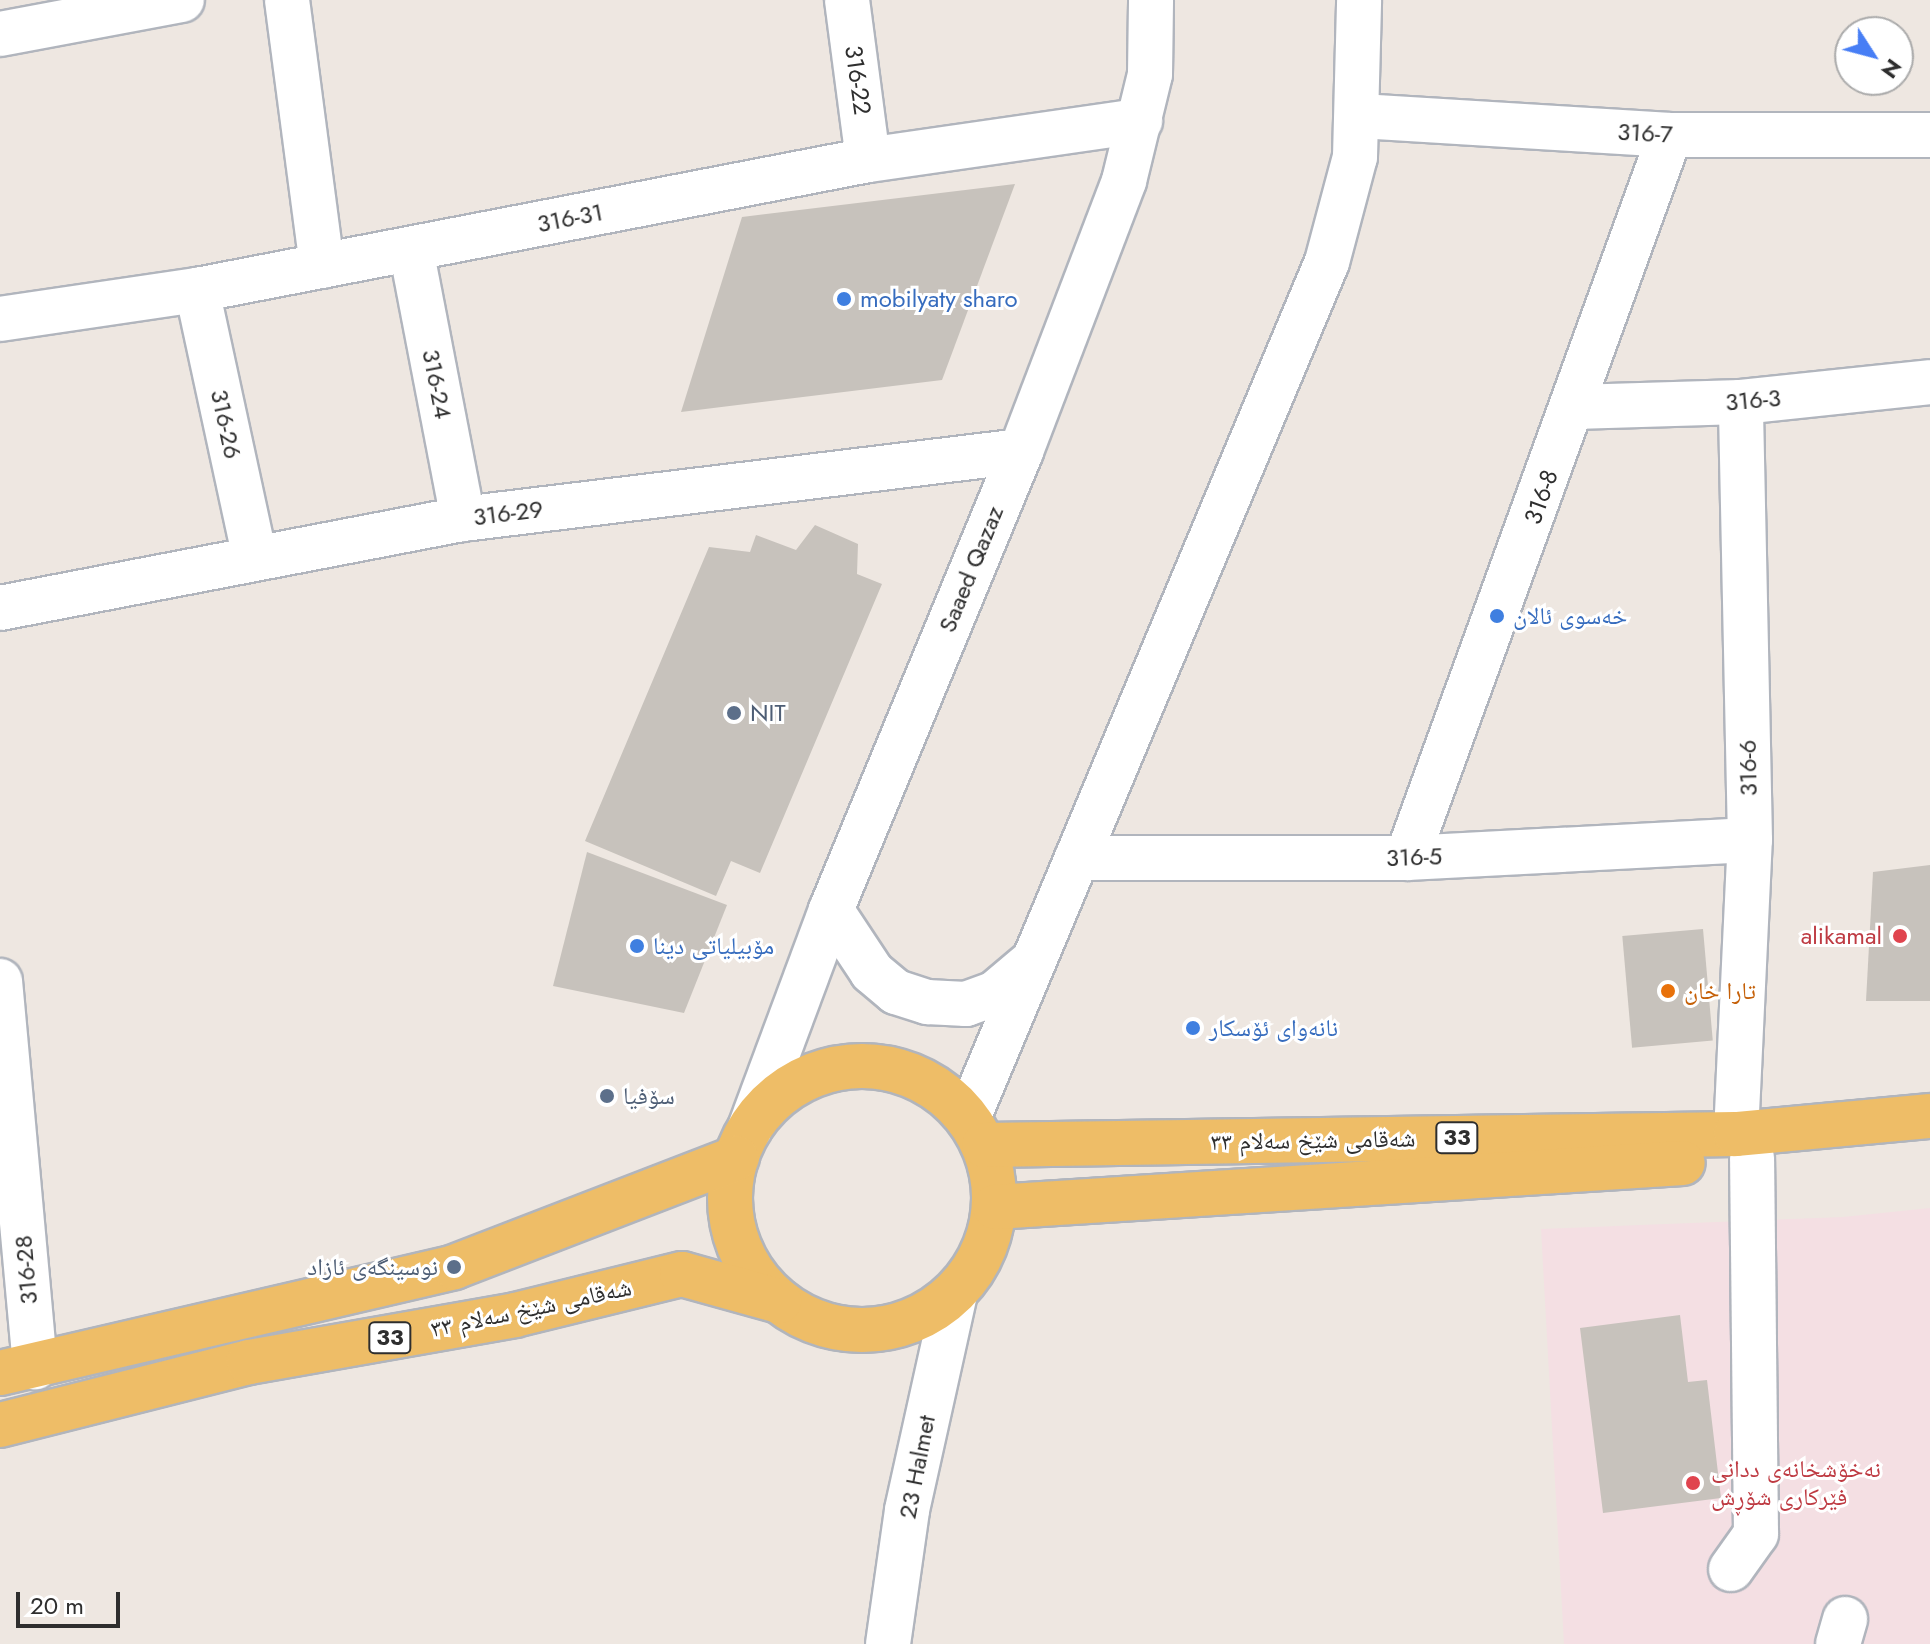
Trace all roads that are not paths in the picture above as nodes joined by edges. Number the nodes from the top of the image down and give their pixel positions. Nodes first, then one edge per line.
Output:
1 (287, 0) edge
2 (847, 0) edge
3 (1151, 0) edge
4 (1359, 0) edge
5 (169, 1) edge
6 (3, 22) edge
7 (1360, 116) junction
8 (1140, 121) junction
9 (1670, 135) junction
10 (1930, 135) edge
11 (868, 160) junction
12 (411, 249) junction
13 (322, 266) junction
14 (197, 290) junction
15 (0, 319) edge
16 (1930, 382) edge
17 (1741, 402) junction
18 (1574, 407) junction
19 (1021, 451) junction
20 (463, 519) junction
21 (255, 558) junction
22 (0, 608) edge
23 (1750, 840) junction
24 (1077, 858) junction
25 (1407, 858) junction
26 (831, 910) junction
27 (1035, 959) junction
28 (0, 981) edge
29 (1930, 1116) edge
30 (976, 1131) junction
31 (744, 1143) junction
32 (1744, 1146) junction
33 (1930, 1146) edge
34 (995, 1207) junction
35 (955, 1293) junction
36 (779, 1301) junction
37 (17, 1370) edge
38 (0, 1425) edge
39 (1731, 1569) dead end
40 (888, 1644) edge

1 - 13 street
2 - 11 street, 316-22
3 - 8 street, Saaed Qazaz
4 - 7 street
5 - 6 street
7 - 9 street, 316-7
7 - 24 street
8 - 11 street, 316-31
8 - 19 street, Saaed Qazaz
9 - 10 street, 316-7
9 - 18 street, 316-8
11 - 12 street, 316-31
12 - 13 street, 316-31
12 - 20 street, 316-24
13 - 14 street, 316-31
14 - 15 street, 316-31
14 - 21 street, 316-26
16 - 17 street, 316-3
17 - 18 street, 316-3
17 - 23 street, 316-6
18 - 25 street, 316-8
19 - 20 street, 316-29
19 - 26 street, Saaed Qazaz
20 - 21 street, 316-29
21 - 22 street, 316-29
23 - 25 street, 316-5
23 - 32 street, 316-6
24 - 25 street, 316-5
24 - 27 street
26 - 27 street
26 - 31 street, Saaed Qazaz
27 - 30 street
28 - 37 street, 316-28
29 - 32 main road, شەقامی شێخ سەلام ٣٣ / 33
30 - 31 main road, 33
30 - 32 main road, شەقامی شێخ سەلام ٣٣ / 33
30 - 34 main road, شەقامی شێخ سەلام ٣٣ / 33
31 - 36 main road, شەقامی شێخ سەلام ٣٣ / 33
31 - 37 main road, 33
32 - 33 main road, شەقامی شێخ سەلام ٣٣ / 33
32 - 34 main road, شەقامی شێخ سەلام ٣٣ / 33
32 - 39 street, 316-6
34 - 35 main road, شەقامی شێخ سەلام ٣٣ / 33
35 - 36 main road, شەقامی شێخ سەلام ٣٣ / 33
35 - 40 street, 23 Halmet
36 - 38 main road, شەقامی شێخ سەلام ٣٣ / 33

